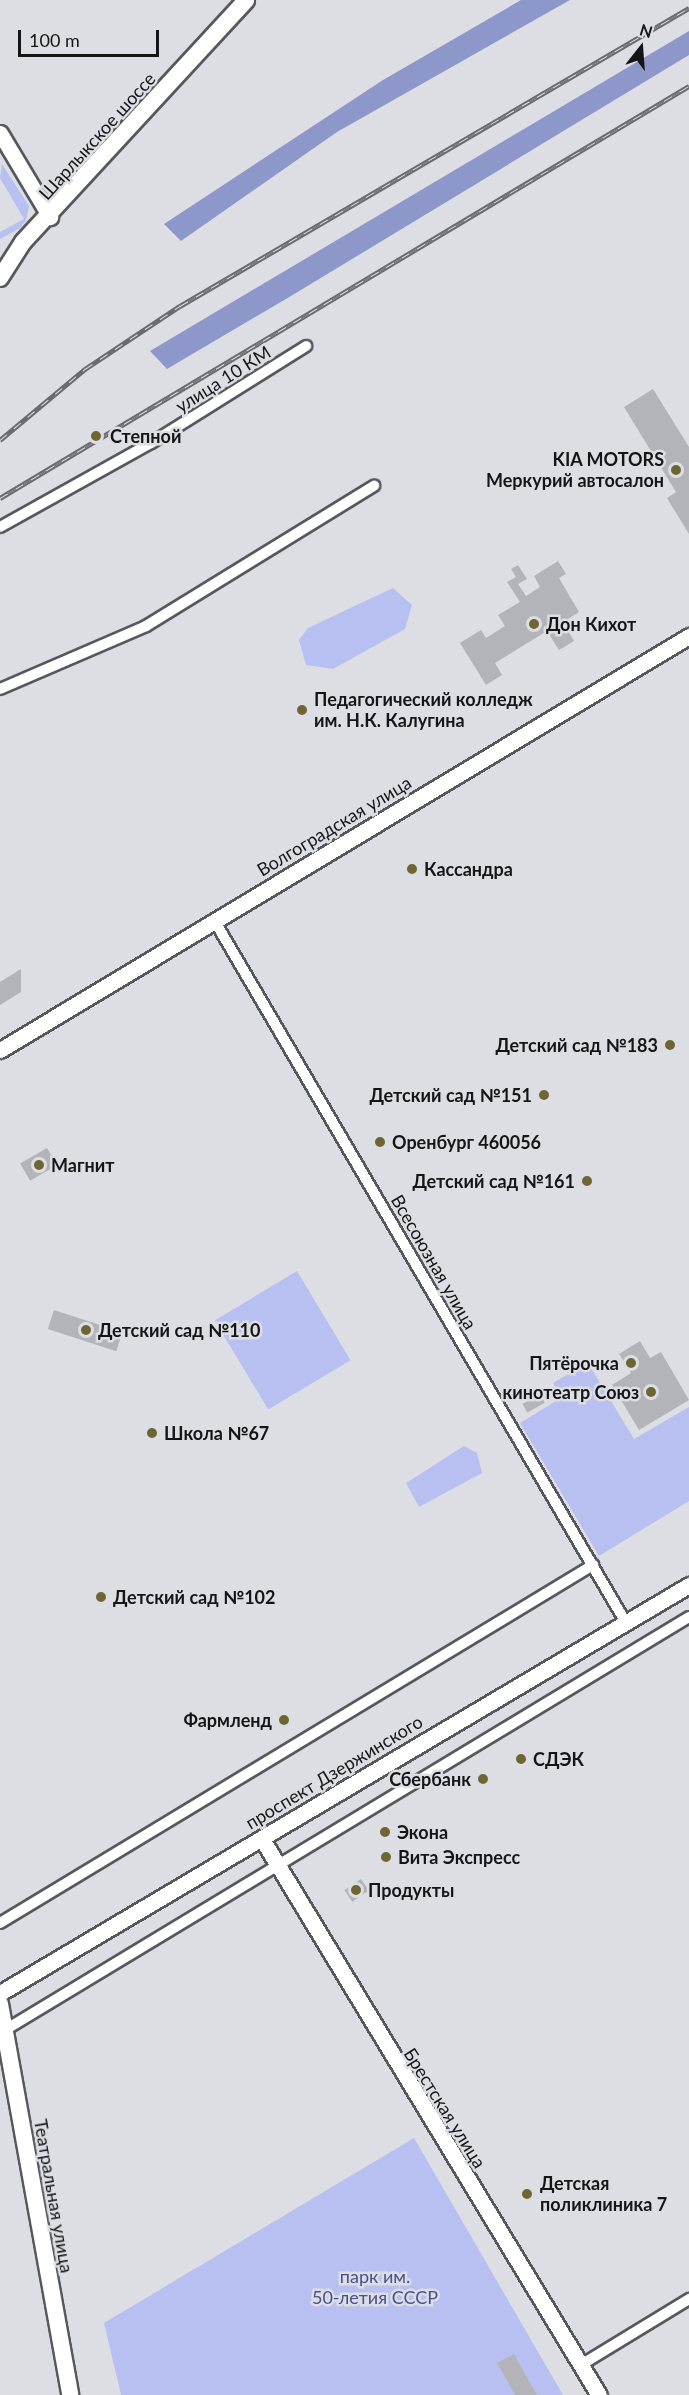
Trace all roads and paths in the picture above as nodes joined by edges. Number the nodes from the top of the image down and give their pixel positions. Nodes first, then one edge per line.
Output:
1 (246, 0) edge
2 (0, 133) edge
3 (50, 217) junction
4 (23, 242) junction
5 (0, 254) edge
6 (0, 278) edge
7 (306, 346) dead end
8 (374, 486) dead end
9 (0, 527) edge
10 (689, 636) edge
11 (0, 687) edge
12 (214, 920) junction
13 (0, 1050) edge
14 (593, 1565) junction
15 (689, 1585) edge
16 (689, 1617) edge
17 (625, 1621) junction
18 (262, 1839) junction
19 (276, 1861) junction
20 (0, 1923) edge
21 (0, 1993) edge
22 (0, 2004) edge
23 (5, 2030) junction
24 (689, 2299) edge
25 (581, 2365) junction
26 (70, 2395) edge
27 (599, 2395) edge

1 - 3 main road, Шарлыкское шоссе
2 - 3 main road
3 - 4 main road, Шарлыкское шоссе
4 - 5 main road, Шарлыкское шоссе
4 - 6 main road, Шарлыкское шоссе
7 - 9 street, улица 10 КМ
8 - 11 street
10 - 12 main road, Волгоградская улица
12 - 13 main road, Волгоградская улица
12 - 14 street, Всесоюзная улица
14 - 17 street, Всесоюзная улица
14 - 20 street
15 - 17 main road, проспект Дзержинского
16 - 19 street
17 - 18 main road, проспект Дзержинского
18 - 19 main road, Брестская улица
18 - 21 main road, проспект Дзержинского
19 - 23 street
19 - 25 main road, Брестская улица
22 - 23 main road, Театральная улица
23 - 26 main road, Театральная улица
24 - 25 street
25 - 27 main road, Брестская улица

